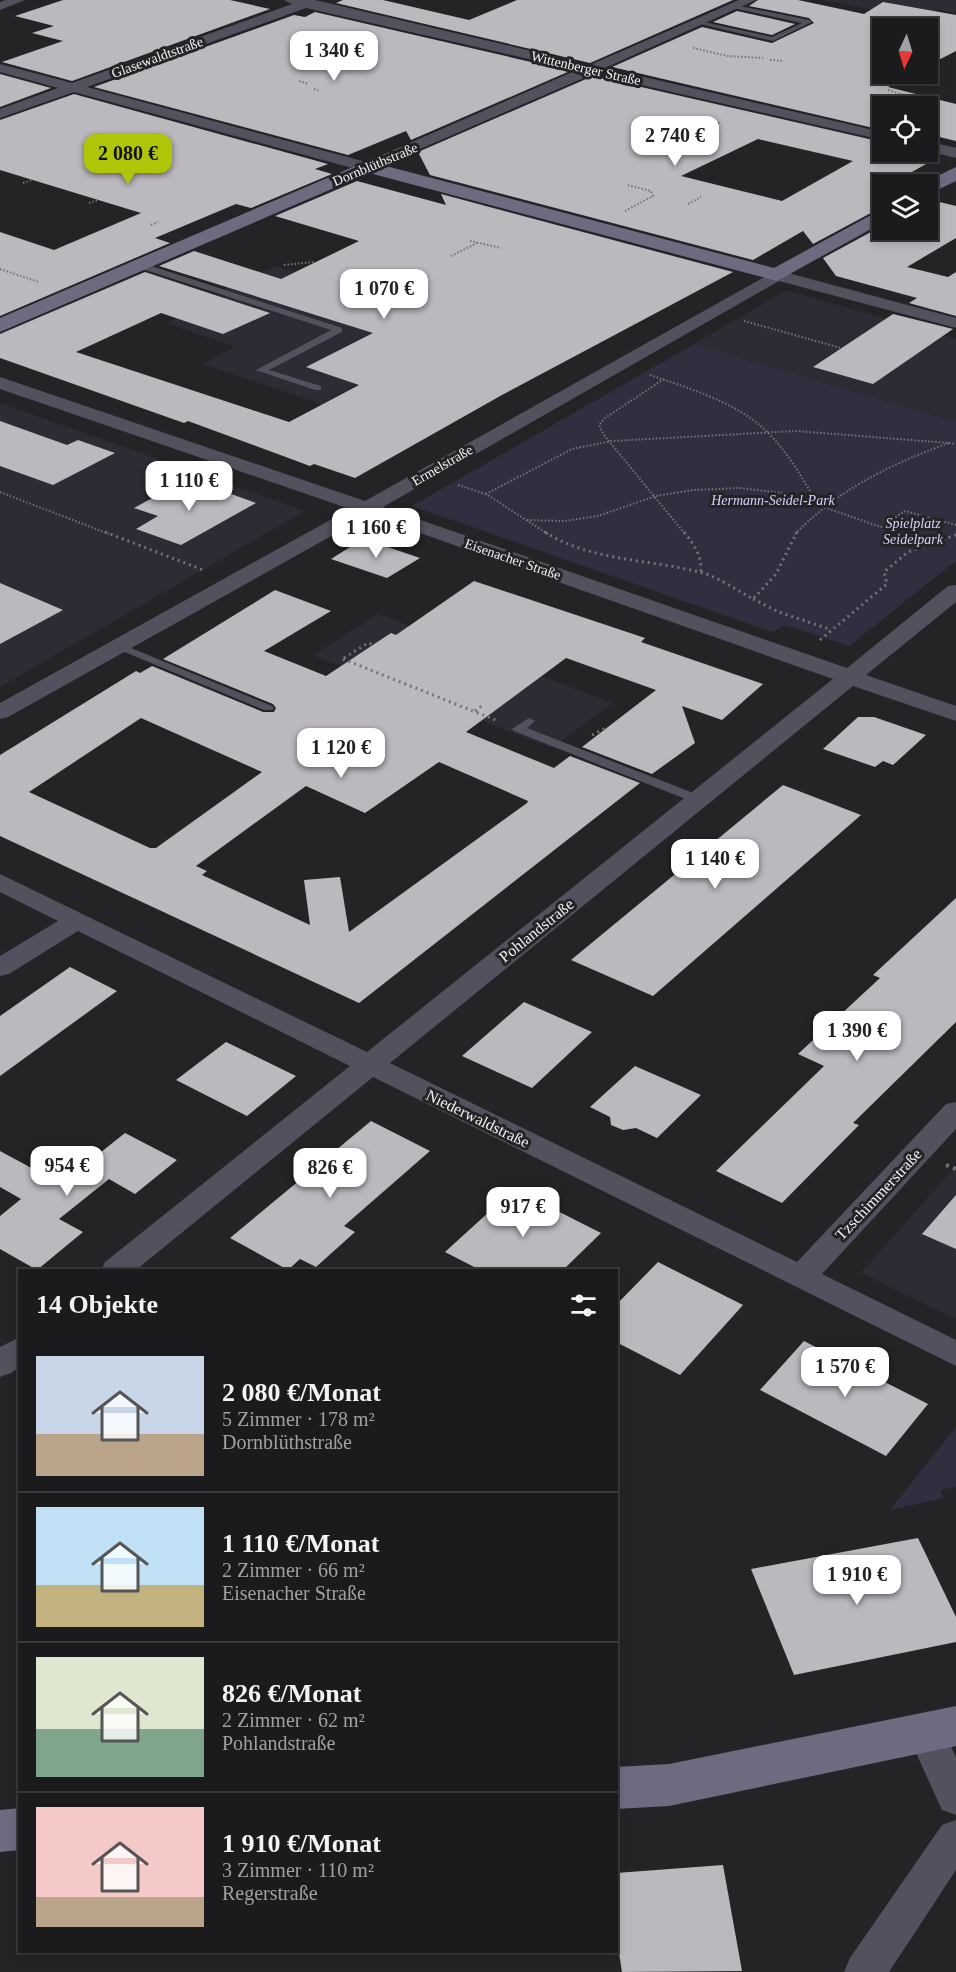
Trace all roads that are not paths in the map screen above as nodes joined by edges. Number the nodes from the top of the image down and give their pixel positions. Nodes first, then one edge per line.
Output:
1 (19, 0) edge
2 (290, 0) edge
3 (750, 0) edge
4 (309, 2) edge
5 (0, 6) edge
6 (735, 7) junction
7 (699, 23) junction
8 (0, 68) edge
9 (594, 70) junction
10 (70, 88) junction
11 (0, 114) edge
12 (872, 134) edge
13 (938, 149) edge
14 (956, 153) edge
15 (367, 168) junction
16 (956, 173) edge
17 (938, 183) edge
18 (872, 221) edge
19 (139, 265) junction
20 (777, 275) junction
21 (956, 323) edge
22 (0, 326) edge
23 (0, 382) edge
24 (318, 388) dead end
25 (367, 508) junction
26 (956, 591) edge
27 (119, 646) junction
28 (850, 677) junction
29 (268, 708) dead end
30 (0, 712) edge
31 (956, 714) edge
32 (529, 721) dead end
33 (697, 800) junction
34 (0, 882) edge
35 (78, 920) junction
36 (0, 968) edge
37 (370, 1064) junction
38 (956, 1111) edge
39 (117, 1269) edge
40 (801, 1277) junction
41 (18, 1352) edge
42 (956, 1354) edge
43 (0, 1365) edge
44 (941, 1729) edge
45 (618, 1788) edge
46 (956, 1798) edge
47 (18, 1829) edge
48 (0, 1831) edge
49 (956, 1837) edge
50 (865, 1972) edge

1 - 5 street
2 - 4 street, Wittenberger Straße
3 - 6 street, Dornblüthstraße
4 - 9 street, Wittenberger Straße
4 - 10 street, Glasewaldtstraße
6 - 7 street, Dornblüthstraße
6 - 7 lane
7 - 9 street, Dornblüthstraße
8 - 10 street
9 - 12 street, Wittenberger Straße
9 - 15 street, Dornblüthstraße
10 - 11 street, Glasewaldtstraße
10 - 15 street
13 - 14 street
15 - 19 street, Dornblüthstraße
15 - 20 street
16 - 17 street
18 - 20 street, Ermelstraße
19 - 22 street, Dornblüthstraße
19 - 24 lane
20 - 21 street
20 - 25 street, Ermelstraße
23 - 25 street, Eisenacher Straße
25 - 27 street, Ermelstraße
25 - 28 street, Eisenacher Straße
26 - 28 street, Pohlandstraße
27 - 29 lane
27 - 30 street, Ermelstraße
28 - 31 street, Eisenacher Straße
28 - 33 street, Pohlandstraße
32 - 33 lane
33 - 37 street, Pohlandstraße
34 - 35 street, Niederwaldstraße
35 - 36 street
35 - 37 street, Niederwaldstraße
37 - 39 street, Pohlandstraße
37 - 40 street, Niederwaldstraße
38 - 40 street, Tzschimmerstraße
40 - 42 street, Niederwaldstraße
41 - 43 street
44 - 45 street
44 - 46 street
47 - 48 street
49 - 50 street

